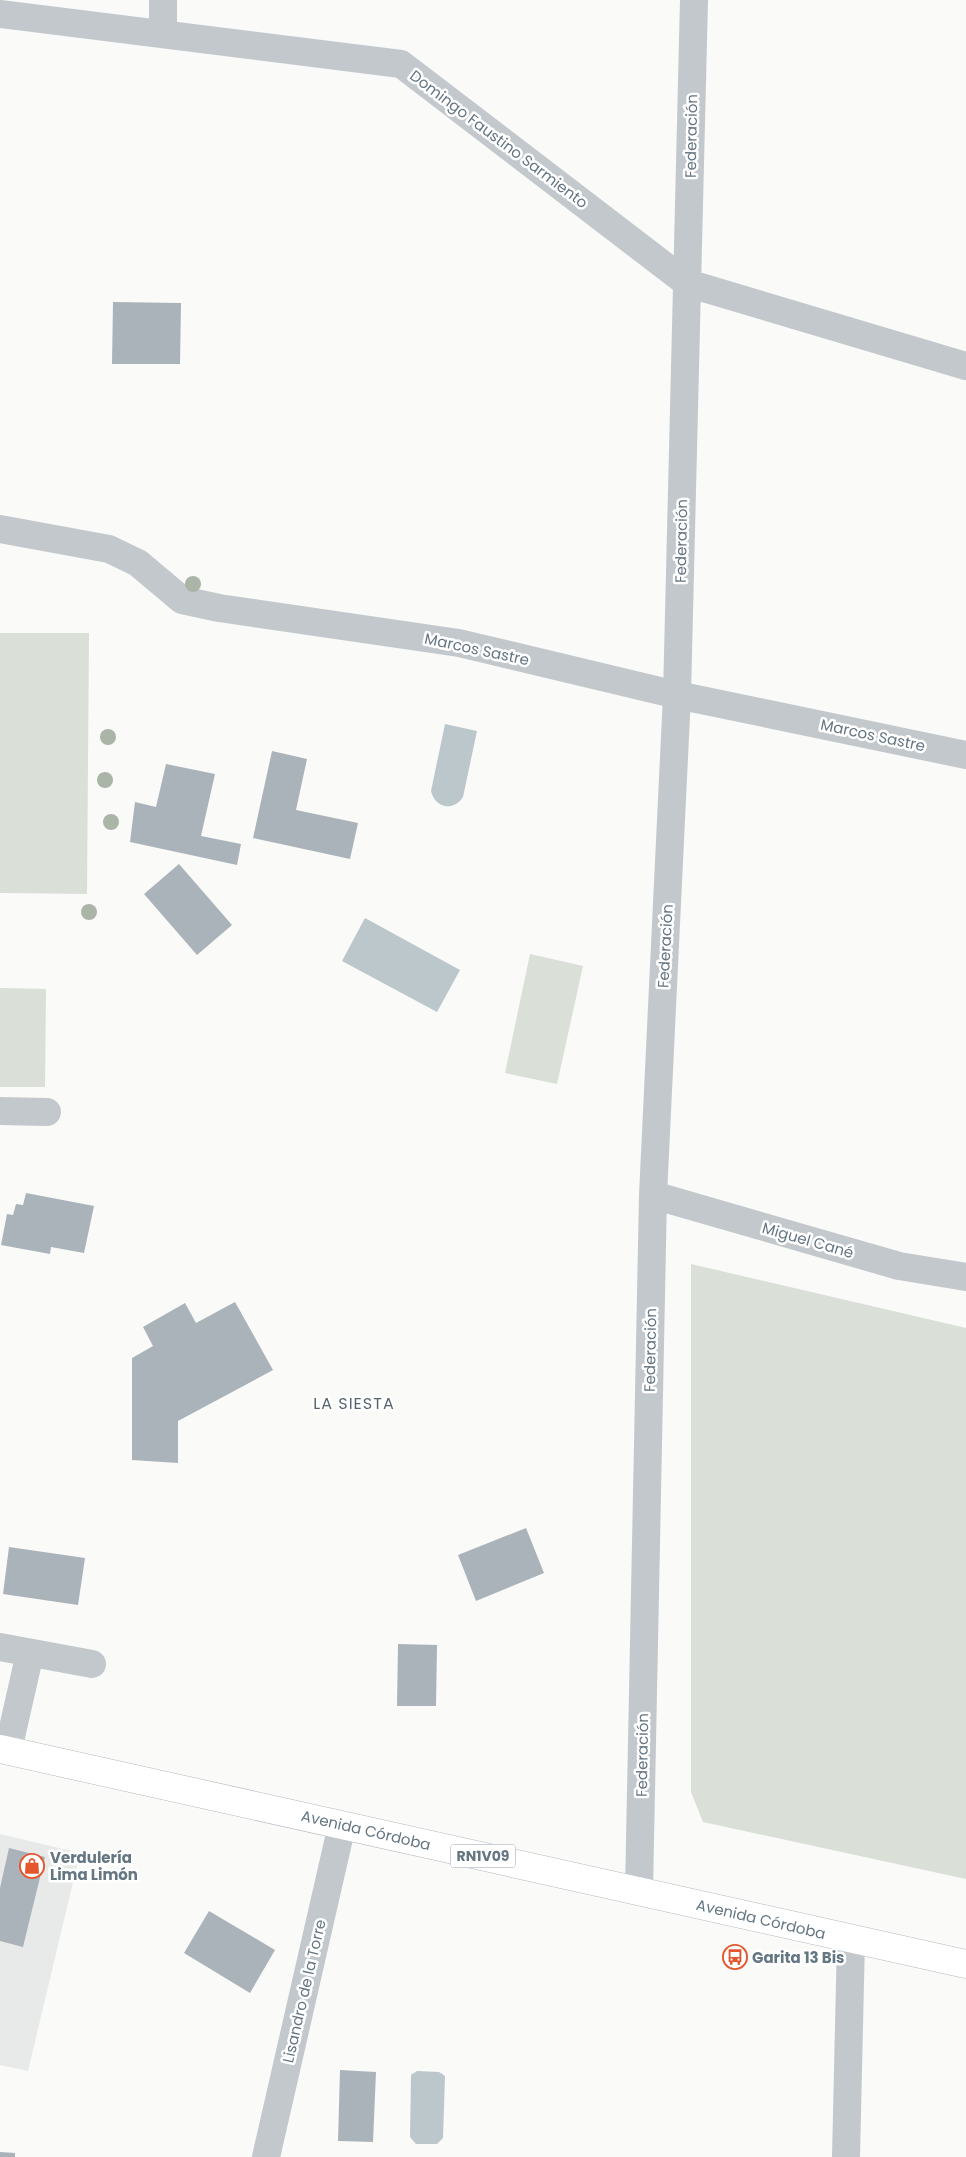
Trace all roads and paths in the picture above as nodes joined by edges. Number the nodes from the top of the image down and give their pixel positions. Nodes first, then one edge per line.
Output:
1 (163, 0) edge
2 (694, 0) edge
3 (0, 14) edge
4 (163, 34) junction
5 (687, 283) junction
6 (966, 366) edge
7 (0, 529) edge
8 (677, 695) junction
9 (966, 754) edge
10 (0, 1111) edge
11 (47, 1112) dead end
12 (653, 1195) junction
13 (966, 1277) edge
14 (0, 1647) edge
15 (30, 1653) junction
16 (92, 1664) dead end
17 (4, 1750) edge
18 (342, 1825) junction
19 (639, 1891) junction
20 (851, 1939) junction
21 (966, 1964) edge
22 (266, 2157) edge
23 (846, 2157) edge

1 - 4 street
2 - 5 street, Federación
3 - 4 street, Domingo Faustino Sarmiento
4 - 5 street, Domingo Faustino Sarmiento
5 - 6 street, Domingo Faustino Sarmiento
5 - 8 street, Federación
7 - 8 street, Marcos Sastre
8 - 9 street, Marcos Sastre
8 - 12 street, Federación
10 - 11 street
12 - 13 street, Miguel Cané
12 - 19 street, Federación
14 - 15 street
15 - 16 street
15 - 17 street
17 - 18 main road, Avenida Córdoba / RN1V09
18 - 19 main road, Avenida Córdoba / RN1V09
18 - 22 street, Lisandro de la Torre
19 - 20 main road, Avenida Córdoba / RN1V09
20 - 21 main road, Avenida Córdoba / RN1V09
20 - 23 street

